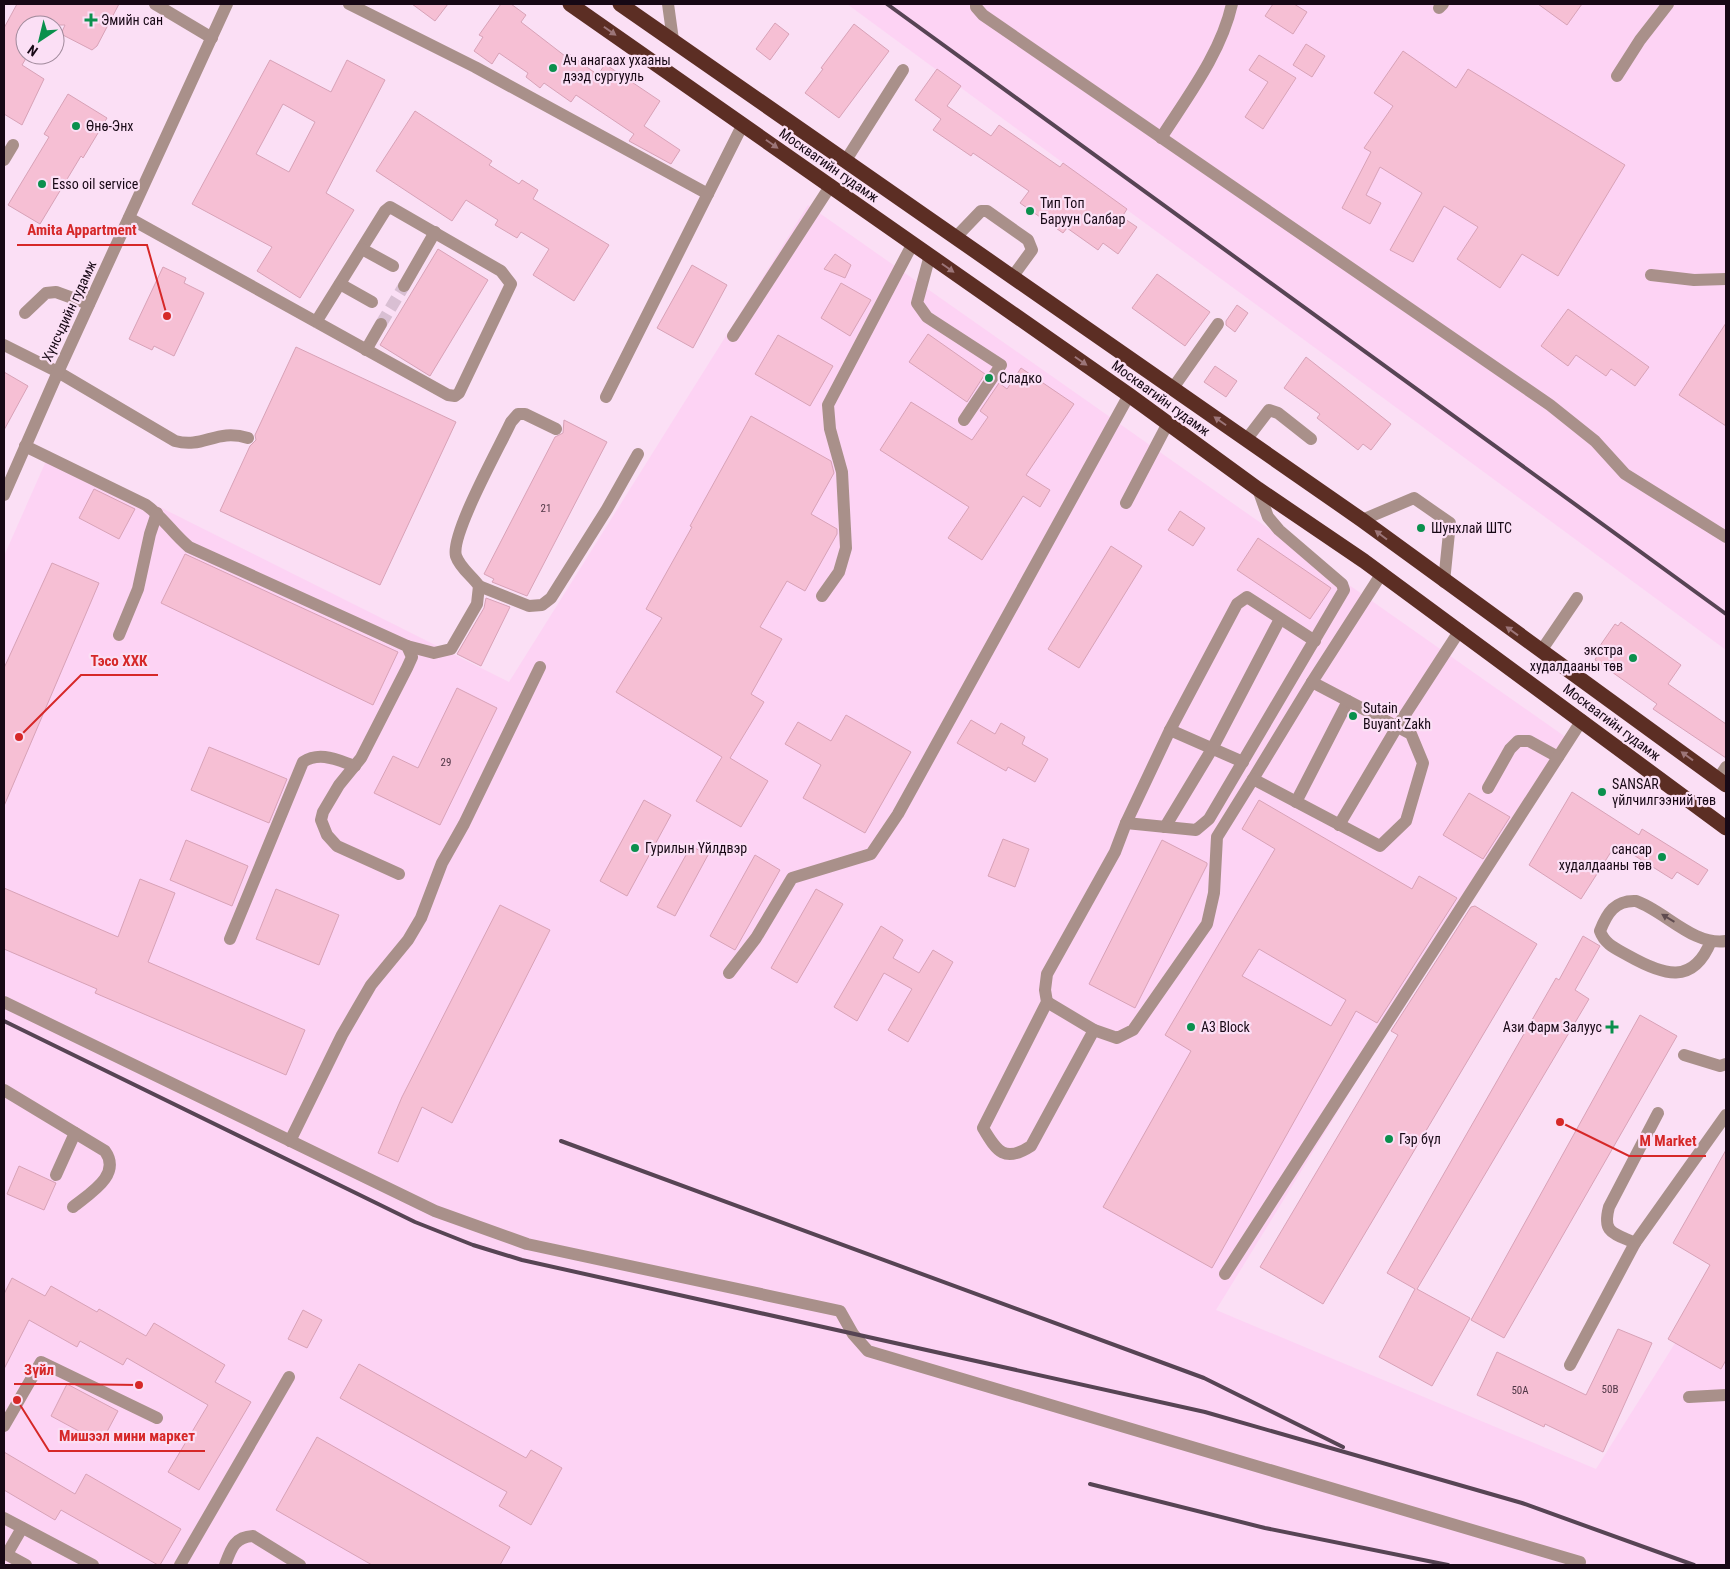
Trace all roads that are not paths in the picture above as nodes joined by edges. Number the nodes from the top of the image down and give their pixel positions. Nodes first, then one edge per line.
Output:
1 (155, 4) edge
2 (227, 4) edge
3 (349, 4) edge
4 (570, 4) edge
5 (620, 4) edge
6 (668, 4) edge
7 (976, 4) edge
8 (1232, 4) edge
9 (1668, 4) edge
10 (212, 38) junction
11 (673, 40) junction
12 (903, 70) dead end
13 (1618, 76) dead end
14 (743, 124) junction
15 (1161, 138) junction
16 (13, 145) dead end
17 (4, 160) edge
18 (846, 160) junction
19 (831, 185) junction
20 (708, 194) junction
21 (129, 218) junction
22 (435, 232) junction
23 (956, 237) junction
24 (913, 243) junction
25 (362, 249) junction
26 (930, 255) junction
27 (393, 266) dead end
28 (1651, 275) dead end
29 (1013, 276) junction
30 (1726, 279) edge
31 (340, 284) junction
32 (404, 286) tunnel mouth
33 (372, 302) dead end
34 (89, 304) junction
35 (25, 313) dead end
36 (316, 322) junction
37 (381, 324) tunnel mouth
38 (1218, 324) dead end
39 (733, 336) dead end
40 (4, 345) edge
41 (366, 350) junction
42 (58, 372) junction
43 (1173, 388) junction
44 (1129, 395) junction
45 (606, 397) dead end
46 (964, 420) dead end
47 (1168, 423) junction
48 (556, 429) dead end
49 (248, 438) dead end
50 (1311, 439) dead end
51 (1246, 440) junction
52 (25, 446) junction
53 (638, 454) dead end
54 (1258, 489) junction
55 (4, 495) edge
56 (1126, 503) dead end
57 (157, 513) junction
58 (1362, 520) junction
59 (1726, 537) edge
60 (1382, 573) junction
61 (1444, 582) junction
62 (480, 586) junction
63 (822, 596) dead end
64 (1577, 598) dead end
65 (1280, 618) junction
66 (1460, 630) junction
67 (119, 635) dead end
68 (1315, 641) junction
69 (407, 646) junction
70 (1541, 651) junction
71 (540, 667) dead end
72 (1312, 682) junction
73 (1348, 701) junction
74 (1582, 720) junction
75 (1397, 727) junction
76 (1170, 730) junction
77 (1212, 749) junction
78 (1558, 757) junction
79 (1242, 762) junction
80 (355, 766) junction
81 (1723, 777) edge
82 (1253, 780) junction
83 (1488, 788) dead end
84 (1296, 802) junction
85 (1126, 823) junction
86 (1339, 824) junction
87 (1165, 827) junction
88 (1726, 828) edge
89 (399, 874) dead end
90 (230, 939) dead end
91 (1711, 941) junction
92 (1726, 941) edge
93 (729, 973) dead end
94 (4, 1002) edge
95 (1047, 1002) junction
96 (1094, 1030) junction
97 (1684, 1055) dead end
98 (1726, 1064) edge
99 (4, 1090) edge
100 (1658, 1113) dead end
101 (1726, 1115) edge
102 (75, 1133) junction
103 (290, 1141) junction
104 (56, 1176) dead end
105 (73, 1207) dead end
106 (1635, 1243) junction
107 (1225, 1274) dead end
108 (1570, 1365) dead end
109 (289, 1377) dead end
110 (1726, 1395) edge
111 (1689, 1397) dead end
112 (157, 1418) dead end
113 (4, 1426) edge
114 (4, 1518) edge
115 (22, 1528) junction
116 (5, 1554) edge
117 (1580, 1562) dead end
118 (26, 1565) edge
119 (93, 1565) edge
120 (180, 1565) edge
121 (225, 1565) edge
122 (300, 1565) edge

1 - 10 street
2 - 10 street, Хүнсчдийн гудамж
3 - 20 street
4 -> 14 highway, Москвагийн гудамж
5 - 11 highway, Москвагийн гудамж
6 - 11 street
7 - 15 street
8 - 15 street
9 - 13 street
10 - 21 street, Хүнсчдийн гудамж
11 - 18 highway, Москвагийн гудамж
12 - 18 street
14 -> 19 highway, Москвагийн гудамж
14 - 20 street
15 - 59 street
16 - 17 street
18 - 23 highway, Москвагийн гудамж
19 - 24 highway, Москвагийн гудамж
19 - 39 street
20 - 45 street
21 - 34 street, Хүнсчдийн гудамж
21 - 36 street
22 - 25 street
22 - 32 street
22 - 41 street
23 - 29 highway, Москвагийн гудамж
23 - 29 street
24 - 26 highway, Москвагийн гудамж
24 - 63 street
25 - 27 street
25 - 31 street
26 -> 44 highway, Москвагийн гудамж
26 - 46 street
28 - 30 street
29 - 43 highway, Москвагийн гудамж
31 - 33 street
31 - 36 street
34 - 35 street
34 - 42 street, Хүнсчдийн гудамж
36 - 41 street
37 - 41 street
38 - 43 street
40 - 42 street
42 - 49 street
42 - 52 street, Хүнсчдийн гудамж
51 -> 43 highway, Москвагийн гудамж
44 - 47 highway, Москвагийн гудамж
44 - 93 street
47 - 54 highway, Москвагийн гудамж
47 - 56 street
48 - 62 street
50 - 51 street
51 - 58 highway, Москвагийн гудамж
52 - 55 street, Хүнсчдийн гудамж
52 - 57 street
53 - 62 street
54 - 60 highway, Москвагийн гудамж
54 - 68 street
57 - 67 street
57 - 69 street
61 -> 58 highway, Москвагийн гудамж
58 - 61 street
60 - 66 highway, Москвагийн гудамж
60 - 72 street
70 -> 61 highway, Москвагийн гудамж
62 - 69 street
64 - 70 street
65 - 68 street
65 - 76 street
65 - 77 street
66 - 74 highway, Москвагийн гудамж
66 - 75 street
68 - 79 street
69 - 80 street
81 -> 70 highway, Москвагийн гудамж
71 - 103 street
72 - 73 street
72 - 82 street
73 - 75 street
73 - 84 street
74 - 78 street
74 - 88 highway, Москвагийн гудамж
75 - 86 street
75 - 86 street
76 - 77 street
76 - 85 street
77 - 79 street
77 - 87 street
78 - 83 street
78 - 107 street
79 - 87 street
80 - 89 street
80 - 90 street
82 - 84 street
82 - 96 street
84 - 86 street
85 - 87 street
85 - 95 street
91 -> 91 street
91 - 92 street
94 - 103 street
95 - 96 street
95 - 96 street
97 - 98 street
99 - 102 street
100 - 106 street
101 - 106 street
102 - 104 street
102 - 105 street
103 - 117 street
106 - 108 street
109 - 120 street
110 - 111 street
112 - 113 street
114 - 115 street
115 - 116 street
115 - 119 street
116 - 118 street
121 - 122 street

